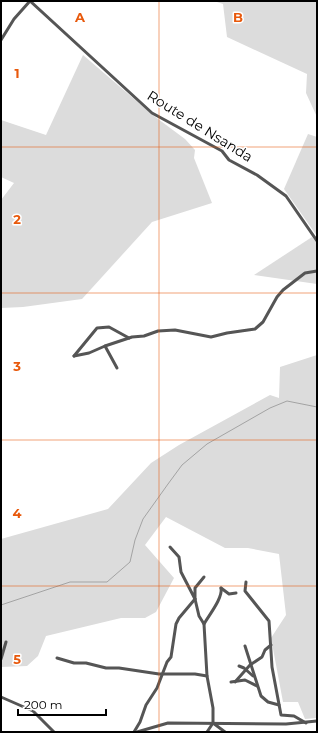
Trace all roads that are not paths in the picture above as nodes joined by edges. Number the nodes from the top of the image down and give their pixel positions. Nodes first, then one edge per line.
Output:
1 (30, 1) edge
2 (1, 40) edge
3 (317, 241) edge
4 (317, 271) edge
5 (129, 338) junction
6 (105, 346) junction
7 (117, 368) dead end
8 (170, 547) dead end
9 (204, 577) dead end
10 (246, 582) dead end
11 (236, 593) dead end
12 (195, 599) junction
13 (204, 624) junction
14 (6, 642) dead end
15 (271, 645) junction
16 (244, 646) dead end
17 (57, 658) dead end
18 (1, 659) edge
19 (250, 665) junction
20 (239, 666) dead end
21 (247, 670) junction
22 (164, 674) junction
23 (207, 676) junction
24 (254, 677) junction
25 (231, 682) dead end
26 (236, 682) junction
27 (257, 686) junction
28 (1, 697) edge
29 (280, 705) junction
30 (281, 716) junction
31 (317, 721) edge
32 (306, 722) junction
33 (213, 723) junction
34 (282, 724) junction
35 (54, 732) edge
36 (135, 732) edge
37 (206, 732) edge
38 (225, 732) edge

1 - 2 street
1 - 3 street, Route de Nsanda
4 - 5 street
5 - 6 street
5 - 6 street
6 - 7 street
8 - 12 street
9 - 12 street
10 - 15 street
11 - 13 street
12 - 13 street
12 - 22 street
13 - 23 street
14 - 18 street
15 - 19 street
15 - 29 street
16 - 19 street
17 - 22 street
19 - 21 street
19 - 24 street
20 - 21 street
21 - 24 street
21 - 26 street
22 - 23 street
22 - 36 street
23 - 33 street
24 - 27 street
25 - 26 street
26 - 27 street
27 - 29 street
28 - 35 street
29 - 30 street
30 - 32 street
30 - 34 street
31 - 32 street
32 - 34 street
33 - 34 street
33 - 36 street
33 - 37 street
33 - 38 street

